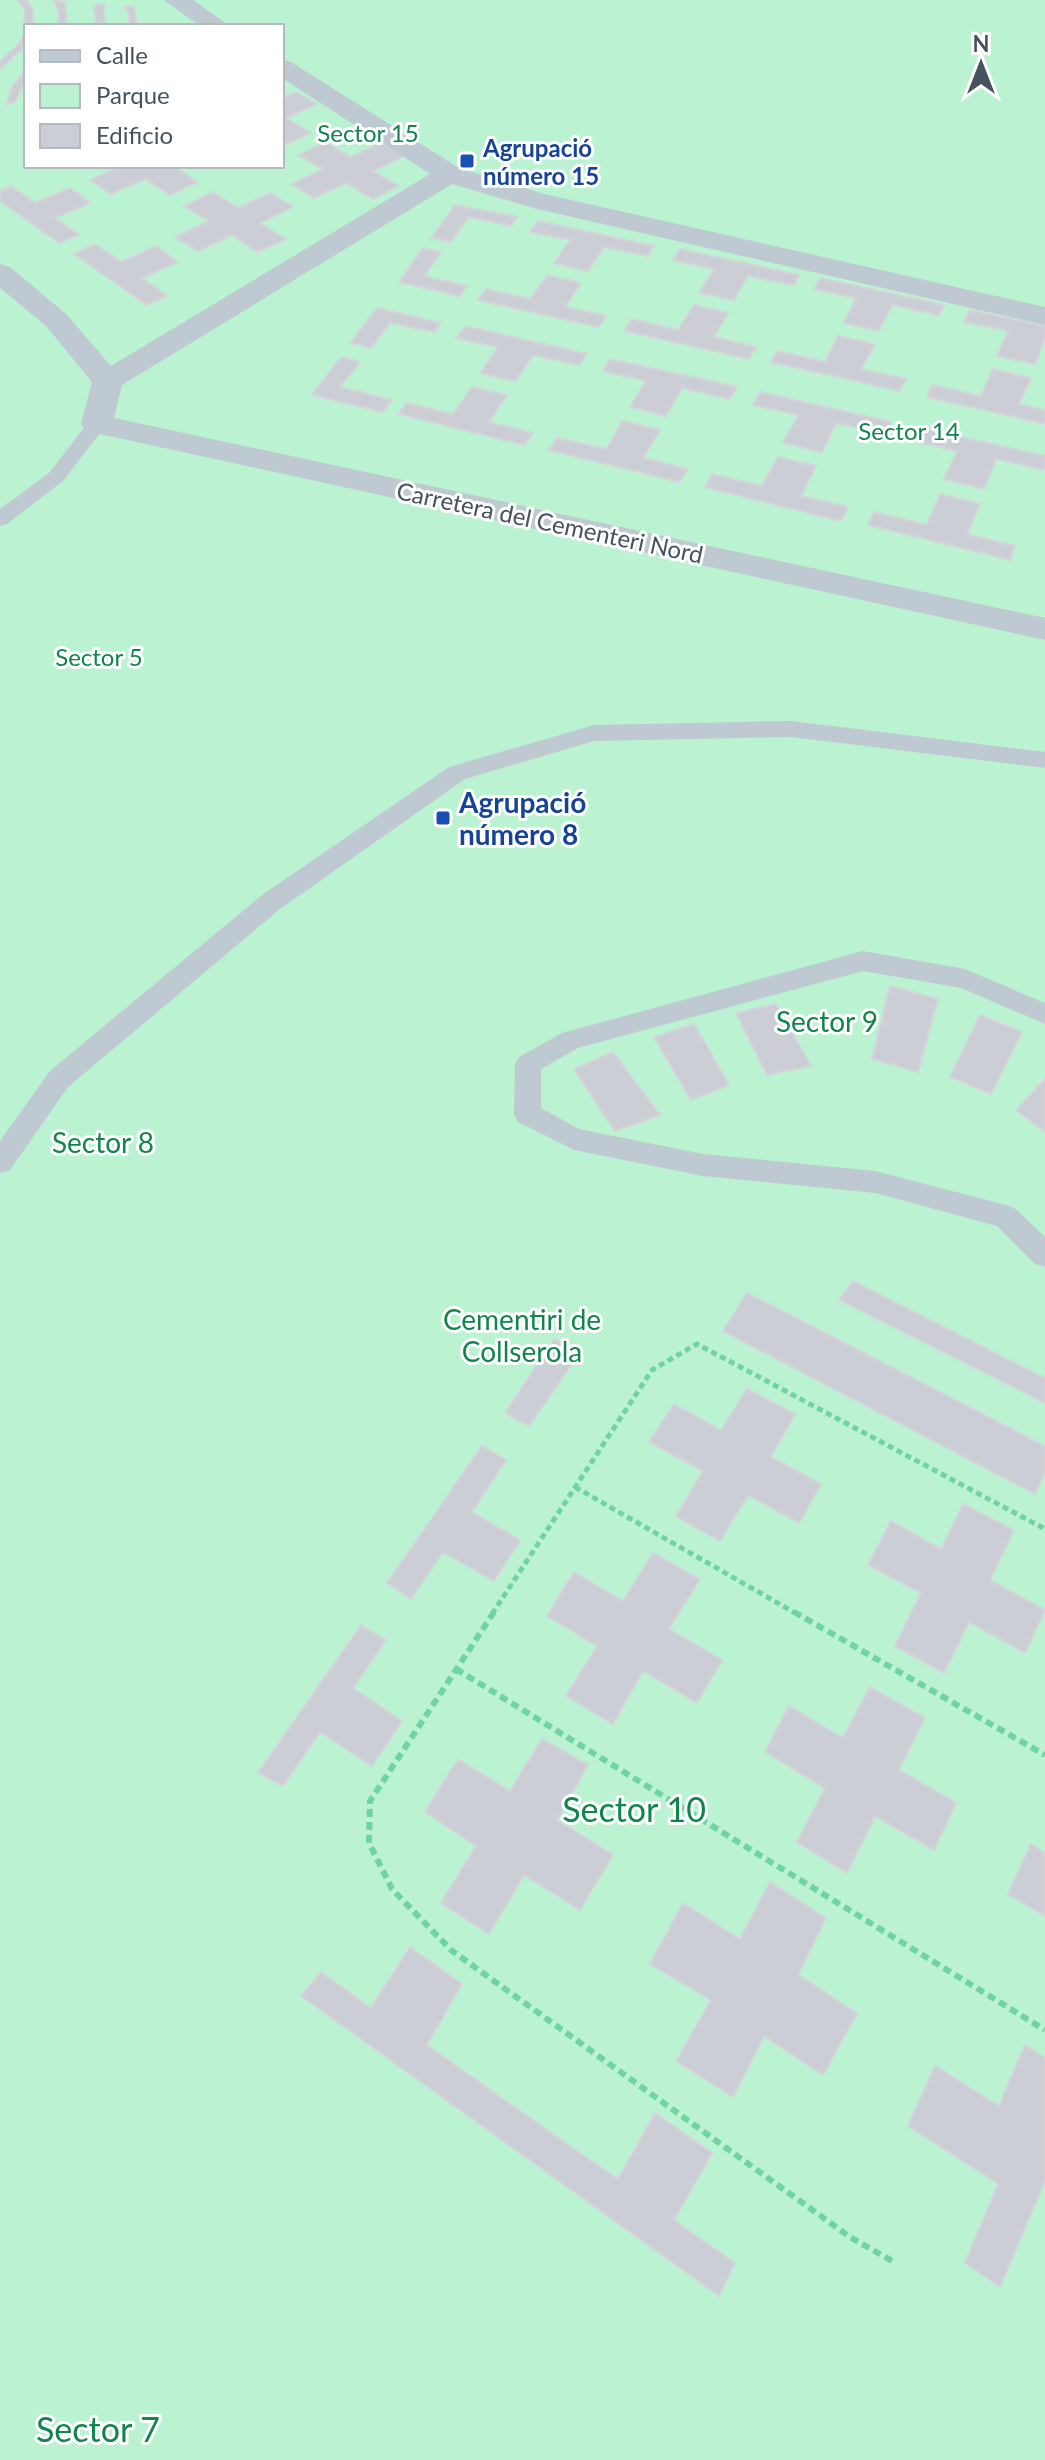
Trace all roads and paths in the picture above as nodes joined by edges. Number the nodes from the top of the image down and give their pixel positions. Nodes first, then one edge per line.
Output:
1 (176, 0) edge
2 (214, 24) edge
3 (284, 68) edge
4 (449, 174) junction
5 (0, 273) edge
6 (1045, 316) edge
7 (108, 381) junction
8 (97, 424) junction
9 (0, 519) edge
10 (1045, 629) edge
11 (1045, 760) edge
12 (1045, 1014) edge
13 (0, 1162) edge
14 (1045, 1255) edge
15 (575, 1487) junction
16 (1045, 1529) edge
17 (456, 1669) junction
18 (1045, 1755) edge
19 (1045, 2030) edge
20 (892, 2261) dead end

1 - 2 street
3 - 4 street
4 - 6 street
4 - 7 street
5 - 7 street
7 - 8 street
8 - 9 lane
8 - 10 street, Carretera del Cementeri Nord
11 - 13 lane
12 - 14 lane
15 - 16 path
15 - 17 path
15 - 18 path
17 - 19 path
17 - 20 path

